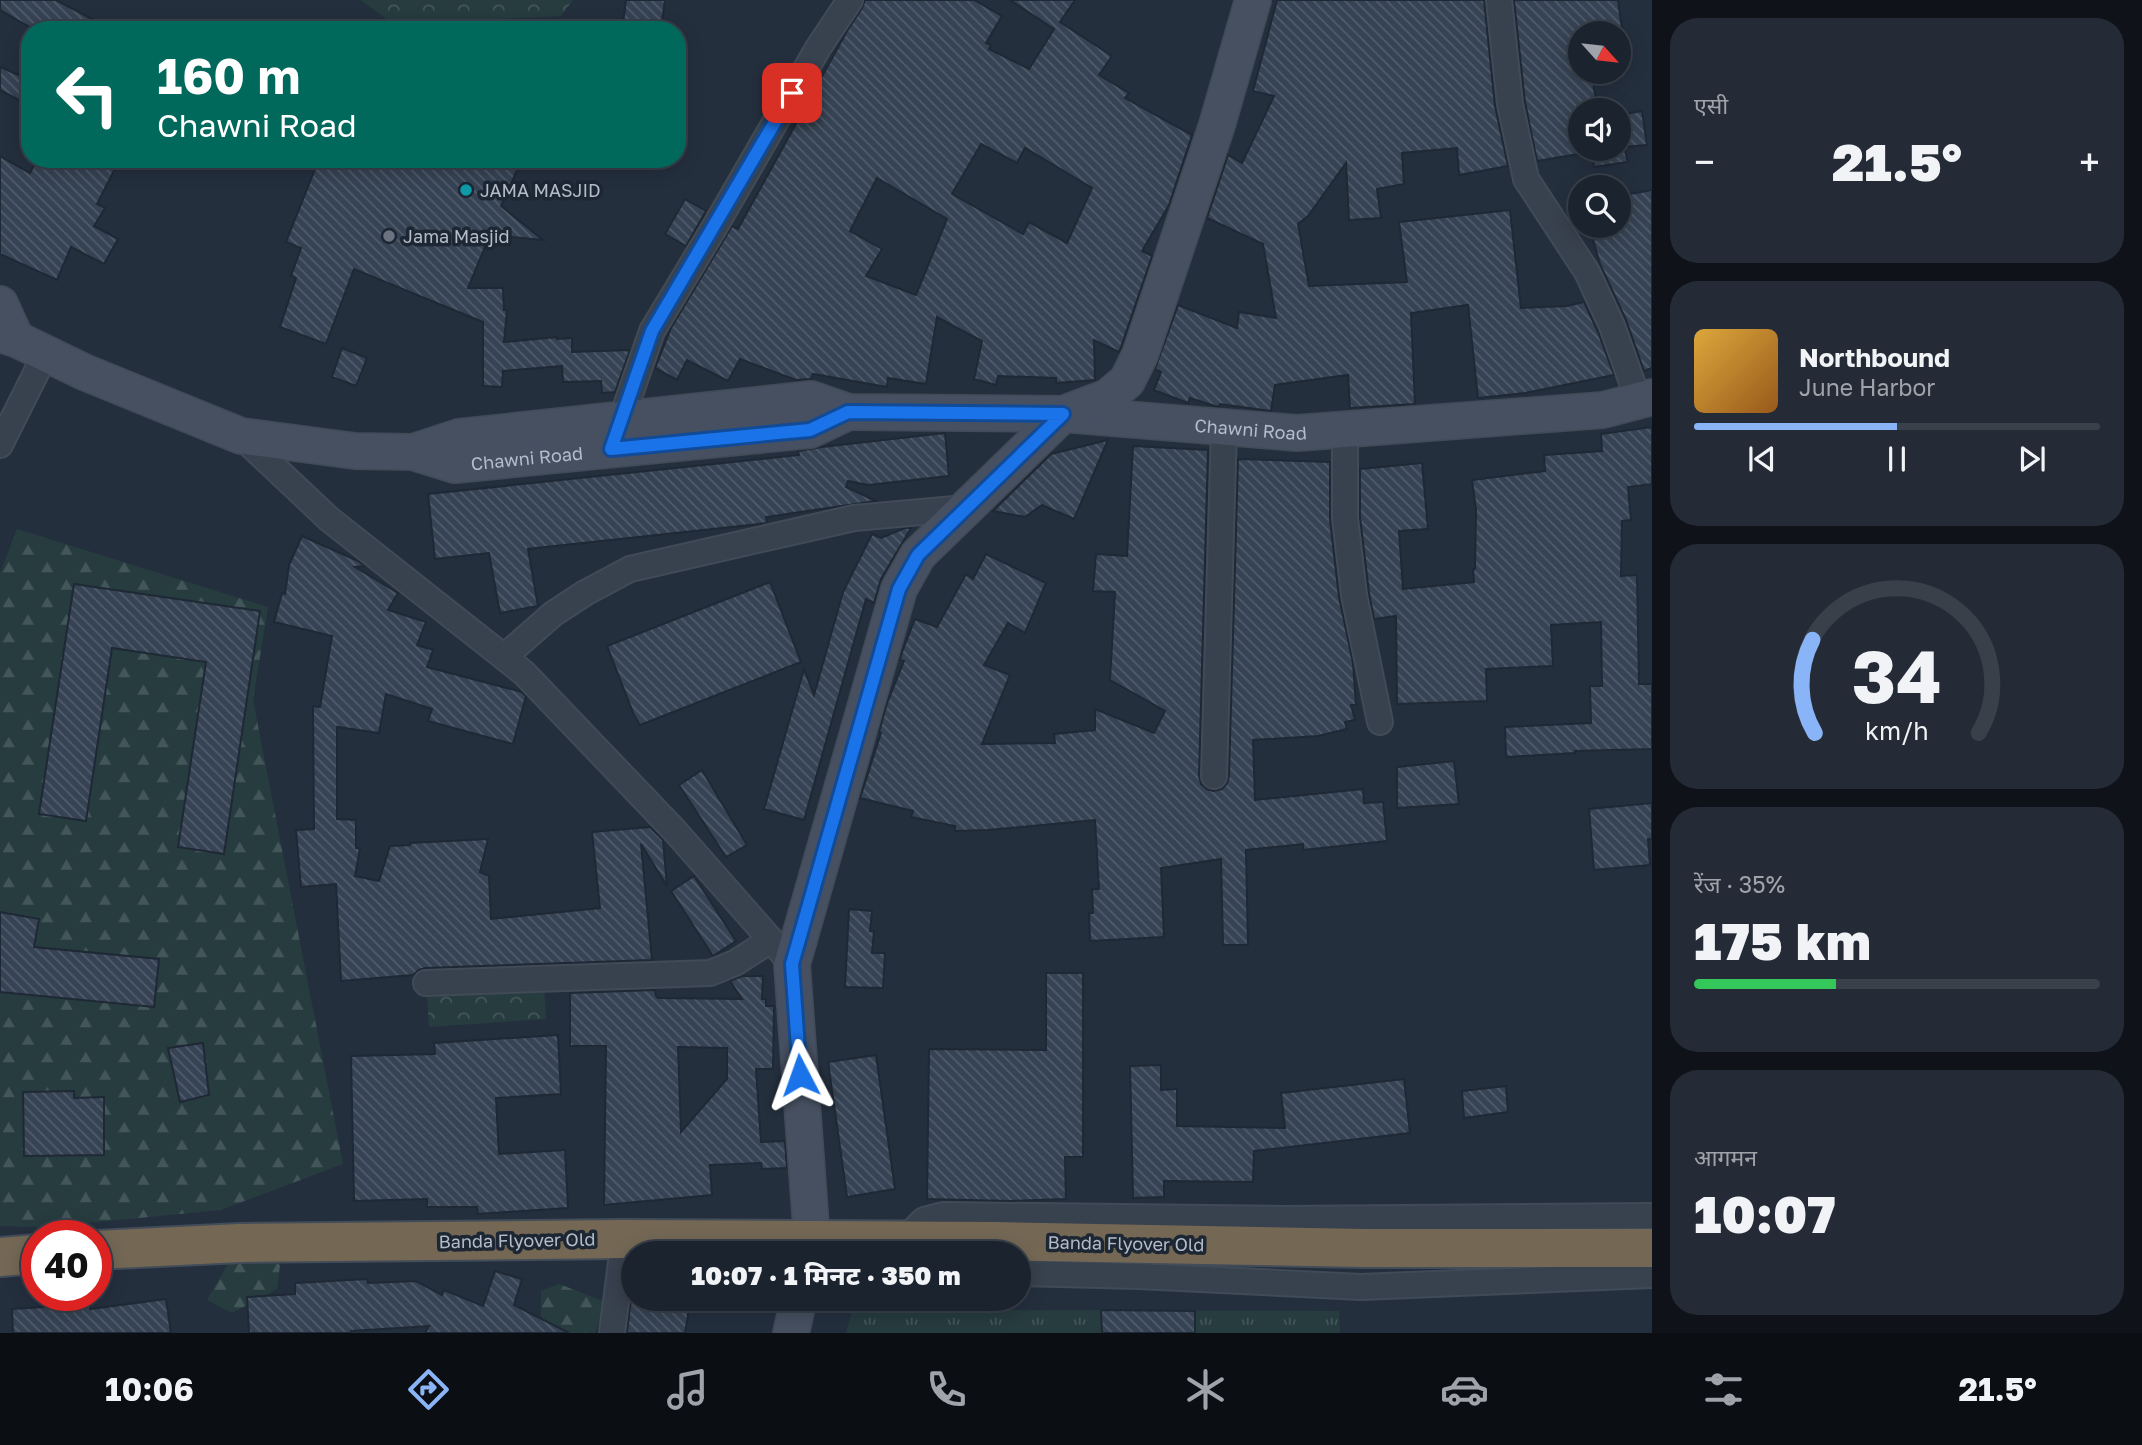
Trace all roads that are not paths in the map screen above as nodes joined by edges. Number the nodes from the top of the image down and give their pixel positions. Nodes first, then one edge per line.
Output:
1 (850, 0) edge
2 (1253, 0) edge
3 (1499, 0) edge
4 (0, 304) edge
5 (20, 342) edge
6 (1646, 399) edge
7 (1063, 414) junction
8 (1224, 427) junction
9 (1345, 429) junction
10 (617, 434) junction
11 (241, 436) junction
12 (0, 445) edge
13 (966, 508) junction
14 (504, 657) junction
15 (1380, 722) dead end
16 (1214, 776) dead end
17 (782, 952) junction
18 (426, 983) dead end
19 (1652, 1216) edge
20 (624, 1239) junction
21 (670, 1241) edge
22 (809, 1241) edge
23 (913, 1241) edge
24 (1031, 1242) edge
25 (1652, 1248) edge
26 (112, 1249) edge
27 (21, 1255) edge
28 (0, 1257) edge
29 (1031, 1273) edge
30 (1652, 1275) edge
31 (796, 1311) edge
32 (612, 1333) edge
33 (791, 1333) edge

1 - 10 street
2 - 7 street
3 - 6 street
4 - 5 street
5 - 11 street, Chawni Road
5 - 12 street
6 - 9 street, Chawni Road
7 - 8 street, Chawni Road
7 - 10 street, Chawni Road
7 - 13 street
8 - 9 street, Chawni Road
8 - 16 street
9 - 15 street
10 - 11 street, Chawni Road
11 - 14 street
13 - 14 street
13 - 17 street
14 - 17 street
17 - 18 street
17 - 22 street
19 - 23 street
20 - 21 highway, Banda Flyover Old
20 - 26 highway, Banda Flyover Old
20 - 32 street
24 - 25 highway, Banda Flyover Old
27 - 28 highway
29 - 30 street
31 - 33 street

